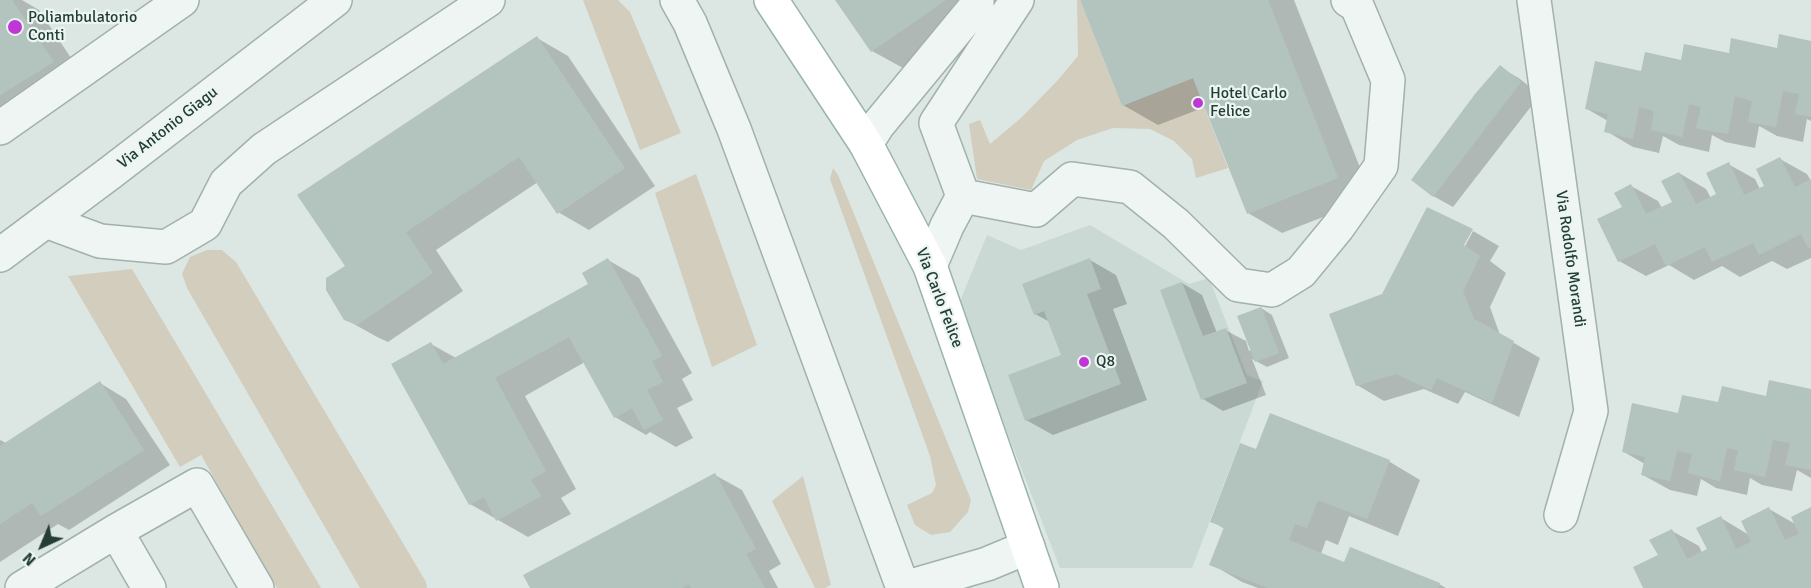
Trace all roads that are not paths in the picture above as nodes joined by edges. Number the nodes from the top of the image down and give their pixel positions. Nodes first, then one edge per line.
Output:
1 (182, 0) edge
2 (335, 0) edge
3 (488, 0) edge
4 (677, 0) edge
5 (771, 0) edge
6 (977, 0) edge
7 (1017, 0) edge
8 (1348, 0) edge
9 (1534, 0) edge
10 (0, 128) edge
11 (866, 144) junction
12 (963, 196) junction
13 (46, 221) junction
14 (0, 255) edge
15 (930, 266) junction
16 (1561, 515) dead end
17 (116, 531) junction
18 (1028, 547) junction
19 (22, 588) edge
20 (149, 588) edge
21 (257, 588) edge
22 (903, 588) edge
23 (1042, 588) edge

1 - 10 street
2 - 13 street, Via Antonio Giagu
3 - 13 street
4 - 22 street
5 - 11 main road, Via Carlo Felice
6 - 11 street
7 - 12 street
8 - 12 street
9 - 16 street, Via Rodolfo Morandi
11 - 15 main road, Via Carlo Felice
12 - 15 street
13 - 14 street, Via Antonio Giagu
15 - 18 main road, Via Carlo Felice
17 - 19 street
17 - 20 street
17 - 21 street
18 - 22 street
18 - 23 main road, Via Carlo Felice

